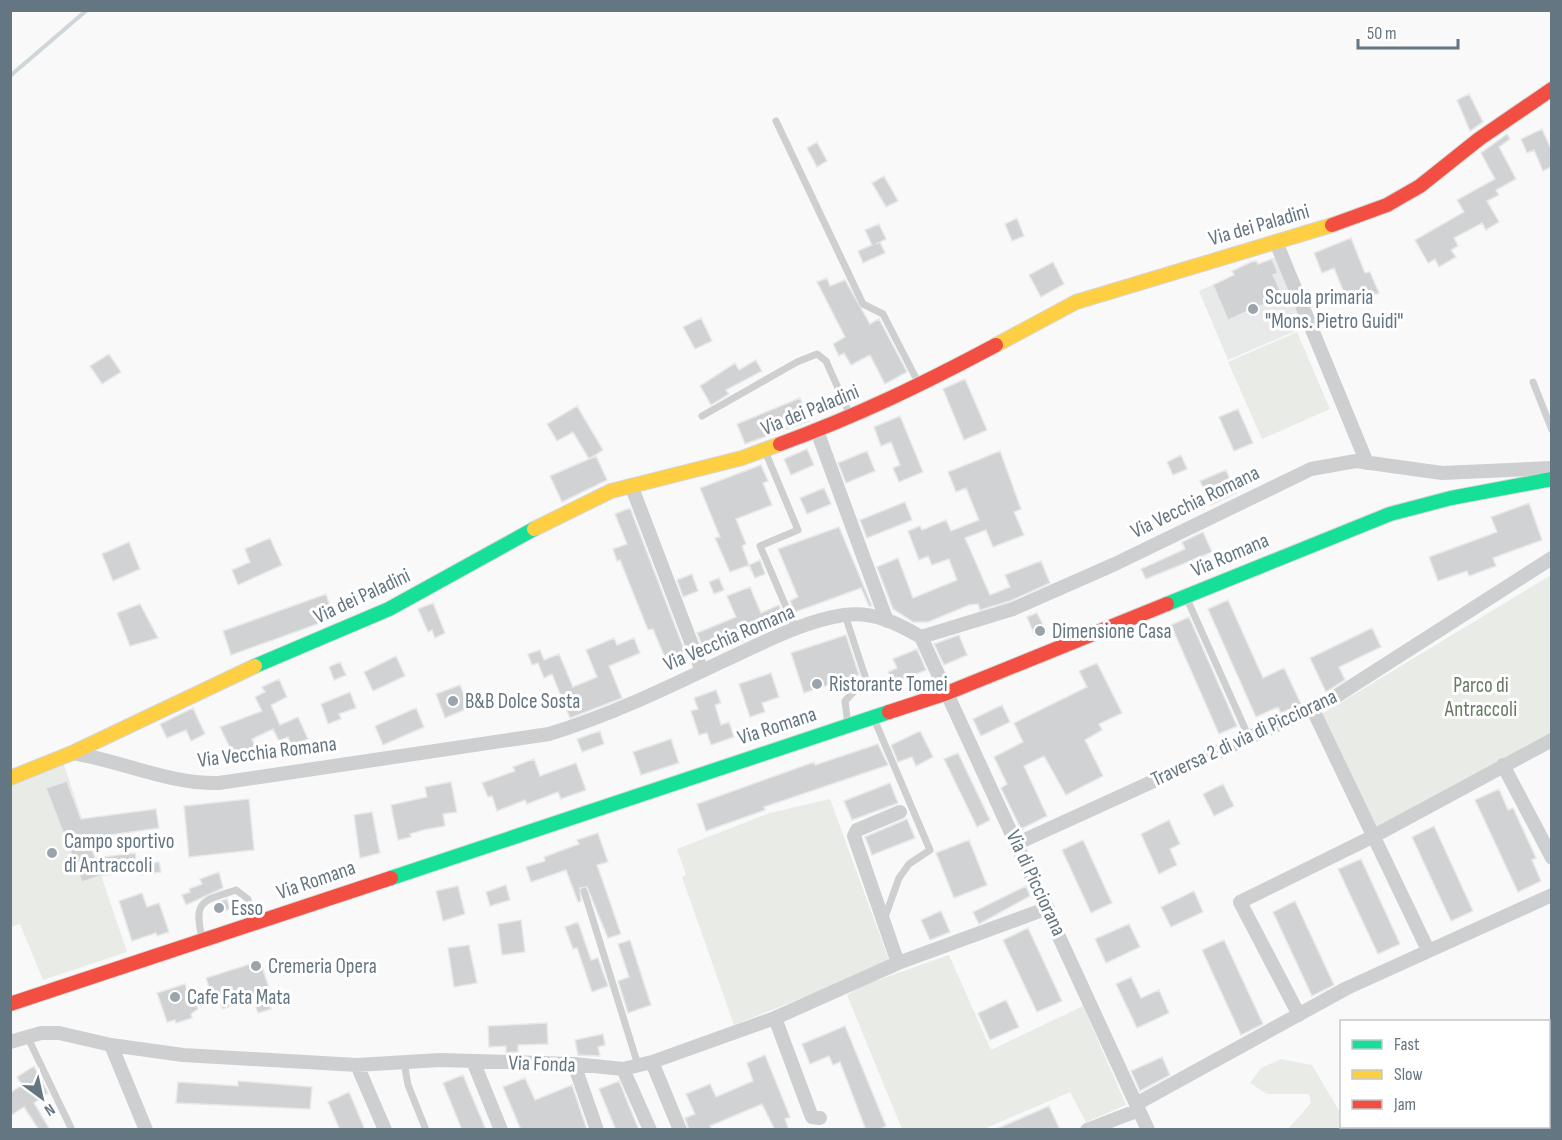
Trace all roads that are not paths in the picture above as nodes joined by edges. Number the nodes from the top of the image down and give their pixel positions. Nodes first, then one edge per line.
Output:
1 (1551, 89) edge
2 (776, 121) dead end
3 (1276, 242) junction
4 (1533, 382) dead end
5 (920, 387) junction
6 (702, 416) dead end
7 (851, 418) junction
8 (1551, 430) edge
9 (817, 431) junction
10 (765, 451) junction
11 (1367, 463) junction
12 (1551, 468) edge
13 (1457, 472) junction
14 (1442, 473) junction
15 (1551, 479) edge
16 (631, 485) junction
17 (1467, 495) junction
18 (1450, 498) junction
19 (1551, 558) edge
20 (1186, 596) junction
21 (845, 615) junction
22 (888, 621) junction
23 (796, 630) junction
24 (921, 637) junction
25 (702, 671) junction
26 (947, 693) junction
27 (1313, 710) junction
28 (874, 717) junction
29 (848, 725) junction
30 (1247, 734) dead end
31 (1551, 740) edge
32 (72, 753) junction
33 (1503, 765) junction
34 (10, 778) edge
35 (900, 812) dead end
36 (1374, 836) junction
37 (1018, 843) junction
38 (1551, 858) edge
39 (584, 891) dead end
40 (1551, 895) edge
41 (1048, 908) junction
42 (883, 920) junction
43 (254, 923) junction
44 (203, 940) junction
45 (1428, 950) junction
46 (898, 963) junction
47 (10, 1004) edge
48 (1299, 1015) junction
49 (775, 1018) junction
50 (27, 1036) junction
51 (10, 1042) edge
52 (111, 1045) junction
53 (473, 1061) junction
54 (404, 1062) junction
55 (652, 1062) junction
56 (574, 1064) junction
57 (357, 1065) junction
58 (638, 1065) junction
59 (623, 1069) junction
60 (1137, 1107) junction
61 (820, 1118) dead end
62 (72, 1130) edge
63 (146, 1130) edge
64 (385, 1130) edge
65 (426, 1130) edge
66 (501, 1130) edge
67 (597, 1130) edge
68 (650, 1130) edge
69 (680, 1130) edge
70 (1087, 1130) edge
71 (1148, 1130) edge

1 - 3 street, Via dei Paladini
2 - 5 lane
3 - 5 street, Via dei Paladini
3 - 11 street
4 - 8 lane
5 - 7 street, Via dei Paladini
6 - 7 lane
7 - 9 street, Via dei Paladini
9 - 10 street, Via dei Paladini
9 - 22 street
10 - 16 street, Via dei Paladini
10 - 23 lane
11 - 14 street, Via Vecchia Romana
11 - 24 street, Via Vecchia Romana
12 - 13 street, Via Vecchia Romana
13 - 14 street, Via Vecchia Romana
13 - 17 street
14 - 18 street
15 - 17 street, Via Romana
16 - 25 street
16 - 32 street, Via dei Paladini
17 - 18 street, Via Romana
18 - 20 street, Via Romana
19 - 27 street, Traversa 2 di via di Picciorana
20 - 26 street, Via Romana
20 - 30 lane
21 - 22 street, Via Vecchia Romana
21 - 23 street, Via Vecchia Romana
21 - 29 lane
22 - 24 street, Via Vecchia Romana
23 - 25 street, Via Vecchia Romana
24 - 26 street, Via di Picciorana
25 - 32 street, Via Vecchia Romana
26 - 28 street, Via Romana
26 - 37 street, Via di Picciorana
27 - 36 street
27 - 37 street, Traversa 2 di via di Picciorana
28 - 29 street, Via Romana
28 - 42 lane
29 - 43 street, Via Romana
31 - 33 street
32 - 34 street
33 - 36 street
33 - 38 street
35 - 42 street
36 - 45 street
36 - 48 street
37 - 41 street, Via di Picciorana
39 - 58 lane
40 - 45 street
41 - 46 street, Via Fonda
41 - 60 street, Via di Picciorana
42 - 46 street
43 - 44 street, Via Romana
43 - 44 lane
44 - 47 street, Via Romana
45 - 48 street
46 - 49 street, Via Fonda
48 - 60 street
49 - 55 street, Via Fonda
49 - 61 street
50 - 51 street, Via Fonda
50 - 52 street, Via Fonda
50 - 62 lane
52 - 57 street, Via Fonda
52 - 63 street
53 - 54 street, Via Fonda
53 - 56 street, Via Fonda
53 - 66 street
54 - 57 street, Via Fonda
54 - 65 lane
55 - 58 street, Via Fonda
55 - 69 street
56 - 59 street, Via Fonda
56 - 67 street
57 - 64 street
58 - 59 street, Via Fonda
59 - 68 street
60 - 70 street
60 - 71 street, Via di Picciorana

